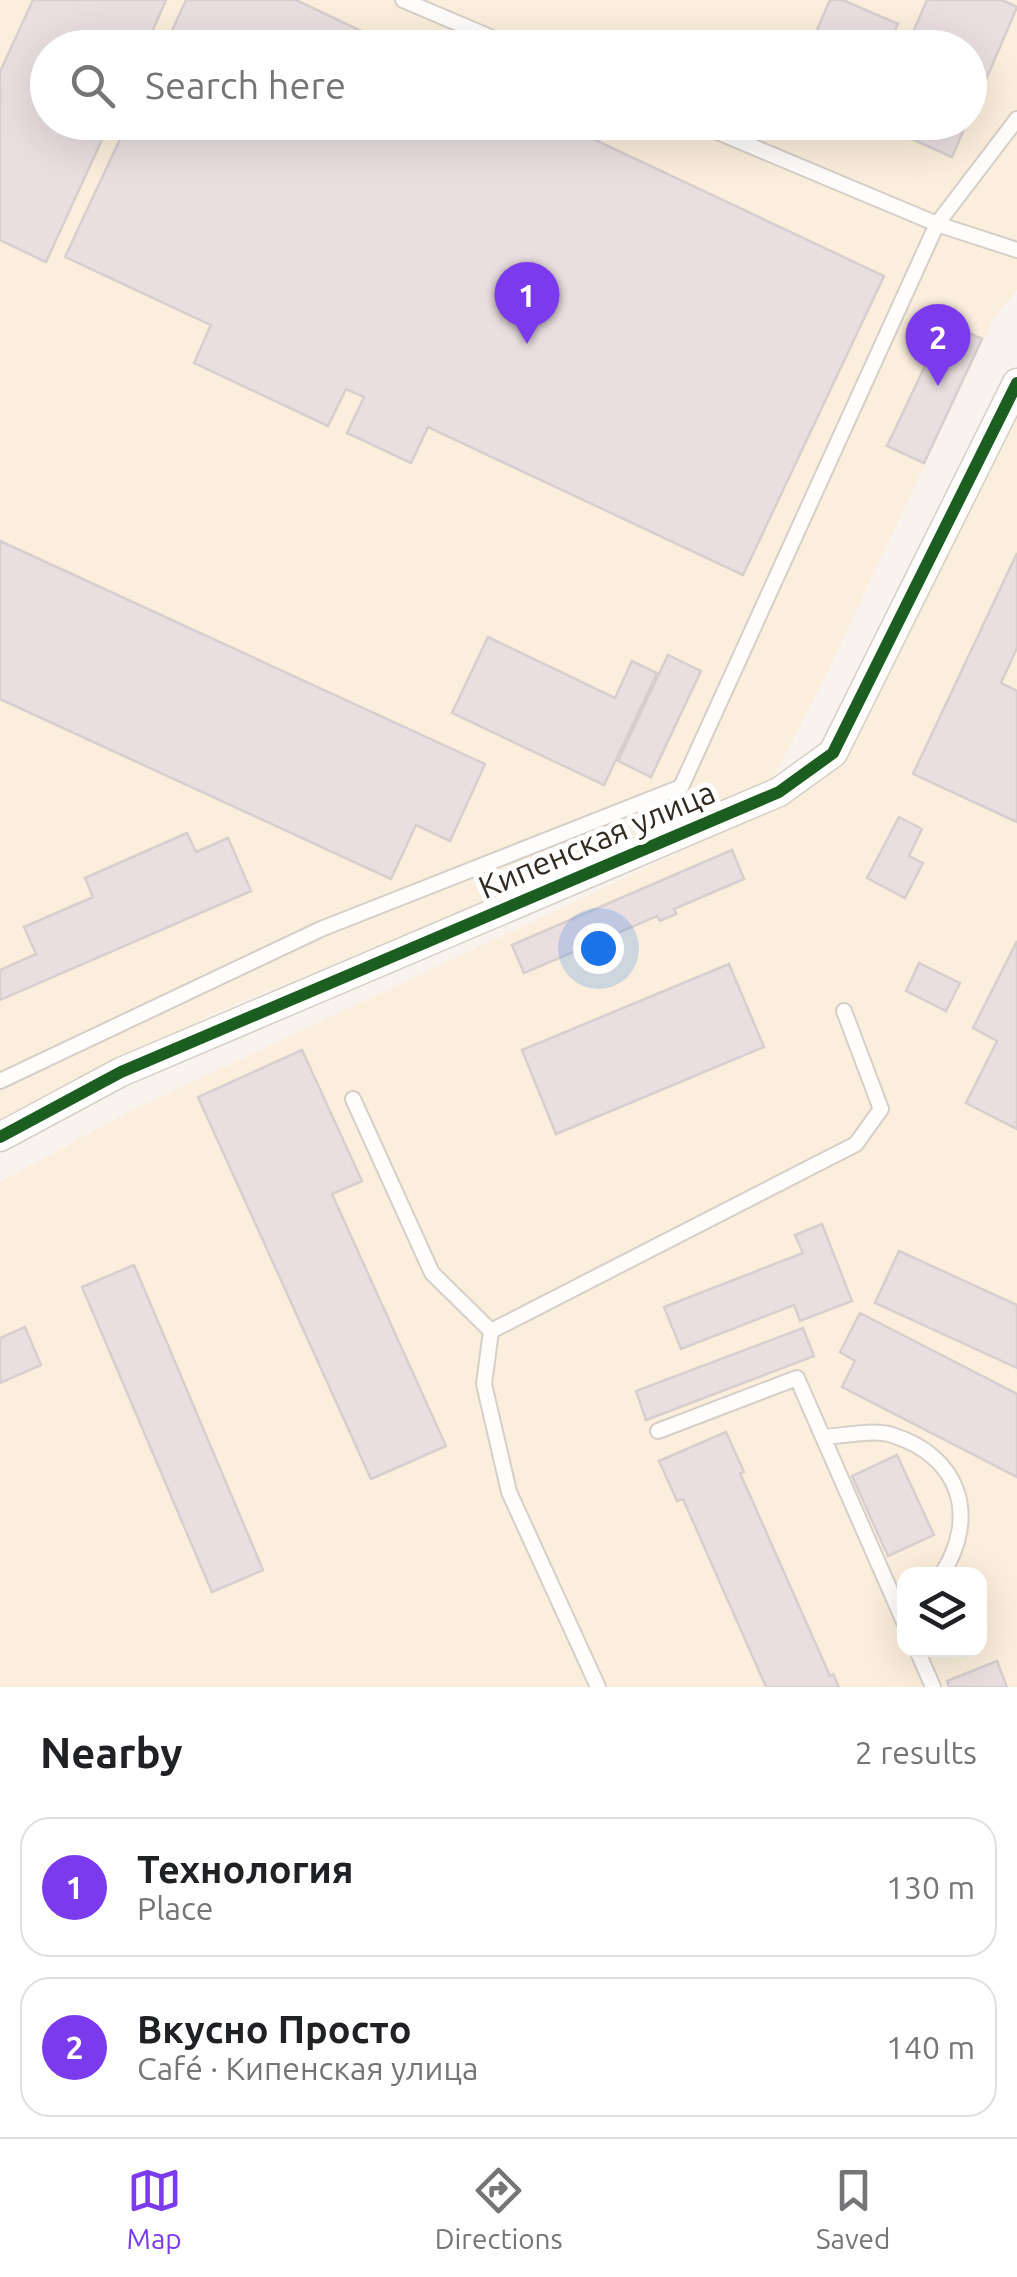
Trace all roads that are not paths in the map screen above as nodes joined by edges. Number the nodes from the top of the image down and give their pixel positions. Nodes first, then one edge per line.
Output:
1 (403, 0) edge
2 (474, 30) edge
3 (1017, 119) edge
4 (737, 140) edge
5 (937, 224) junction
6 (1017, 250) edge
7 (1017, 383) edge
8 (844, 1011) dead end
9 (0, 1081) edge
10 (352, 1099) dead end
11 (0, 1137) edge
12 (491, 1331) junction
13 (658, 1431) dead end
14 (823, 1437) junction
15 (947, 1567) edge
16 (897, 1606) edge
17 (920, 1657) edge
18 (598, 1687) edge
19 (933, 1687) edge

1 - 2 lane
3 - 5 lane
4 - 5 lane
5 - 6 lane
5 - 9 lane
7 - 11 street, Кипенская улица
8 - 12 lane
10 - 12 lane
12 - 18 lane
13 - 14 lane
14 - 15 lane
14 - 16 lane
17 - 19 lane

